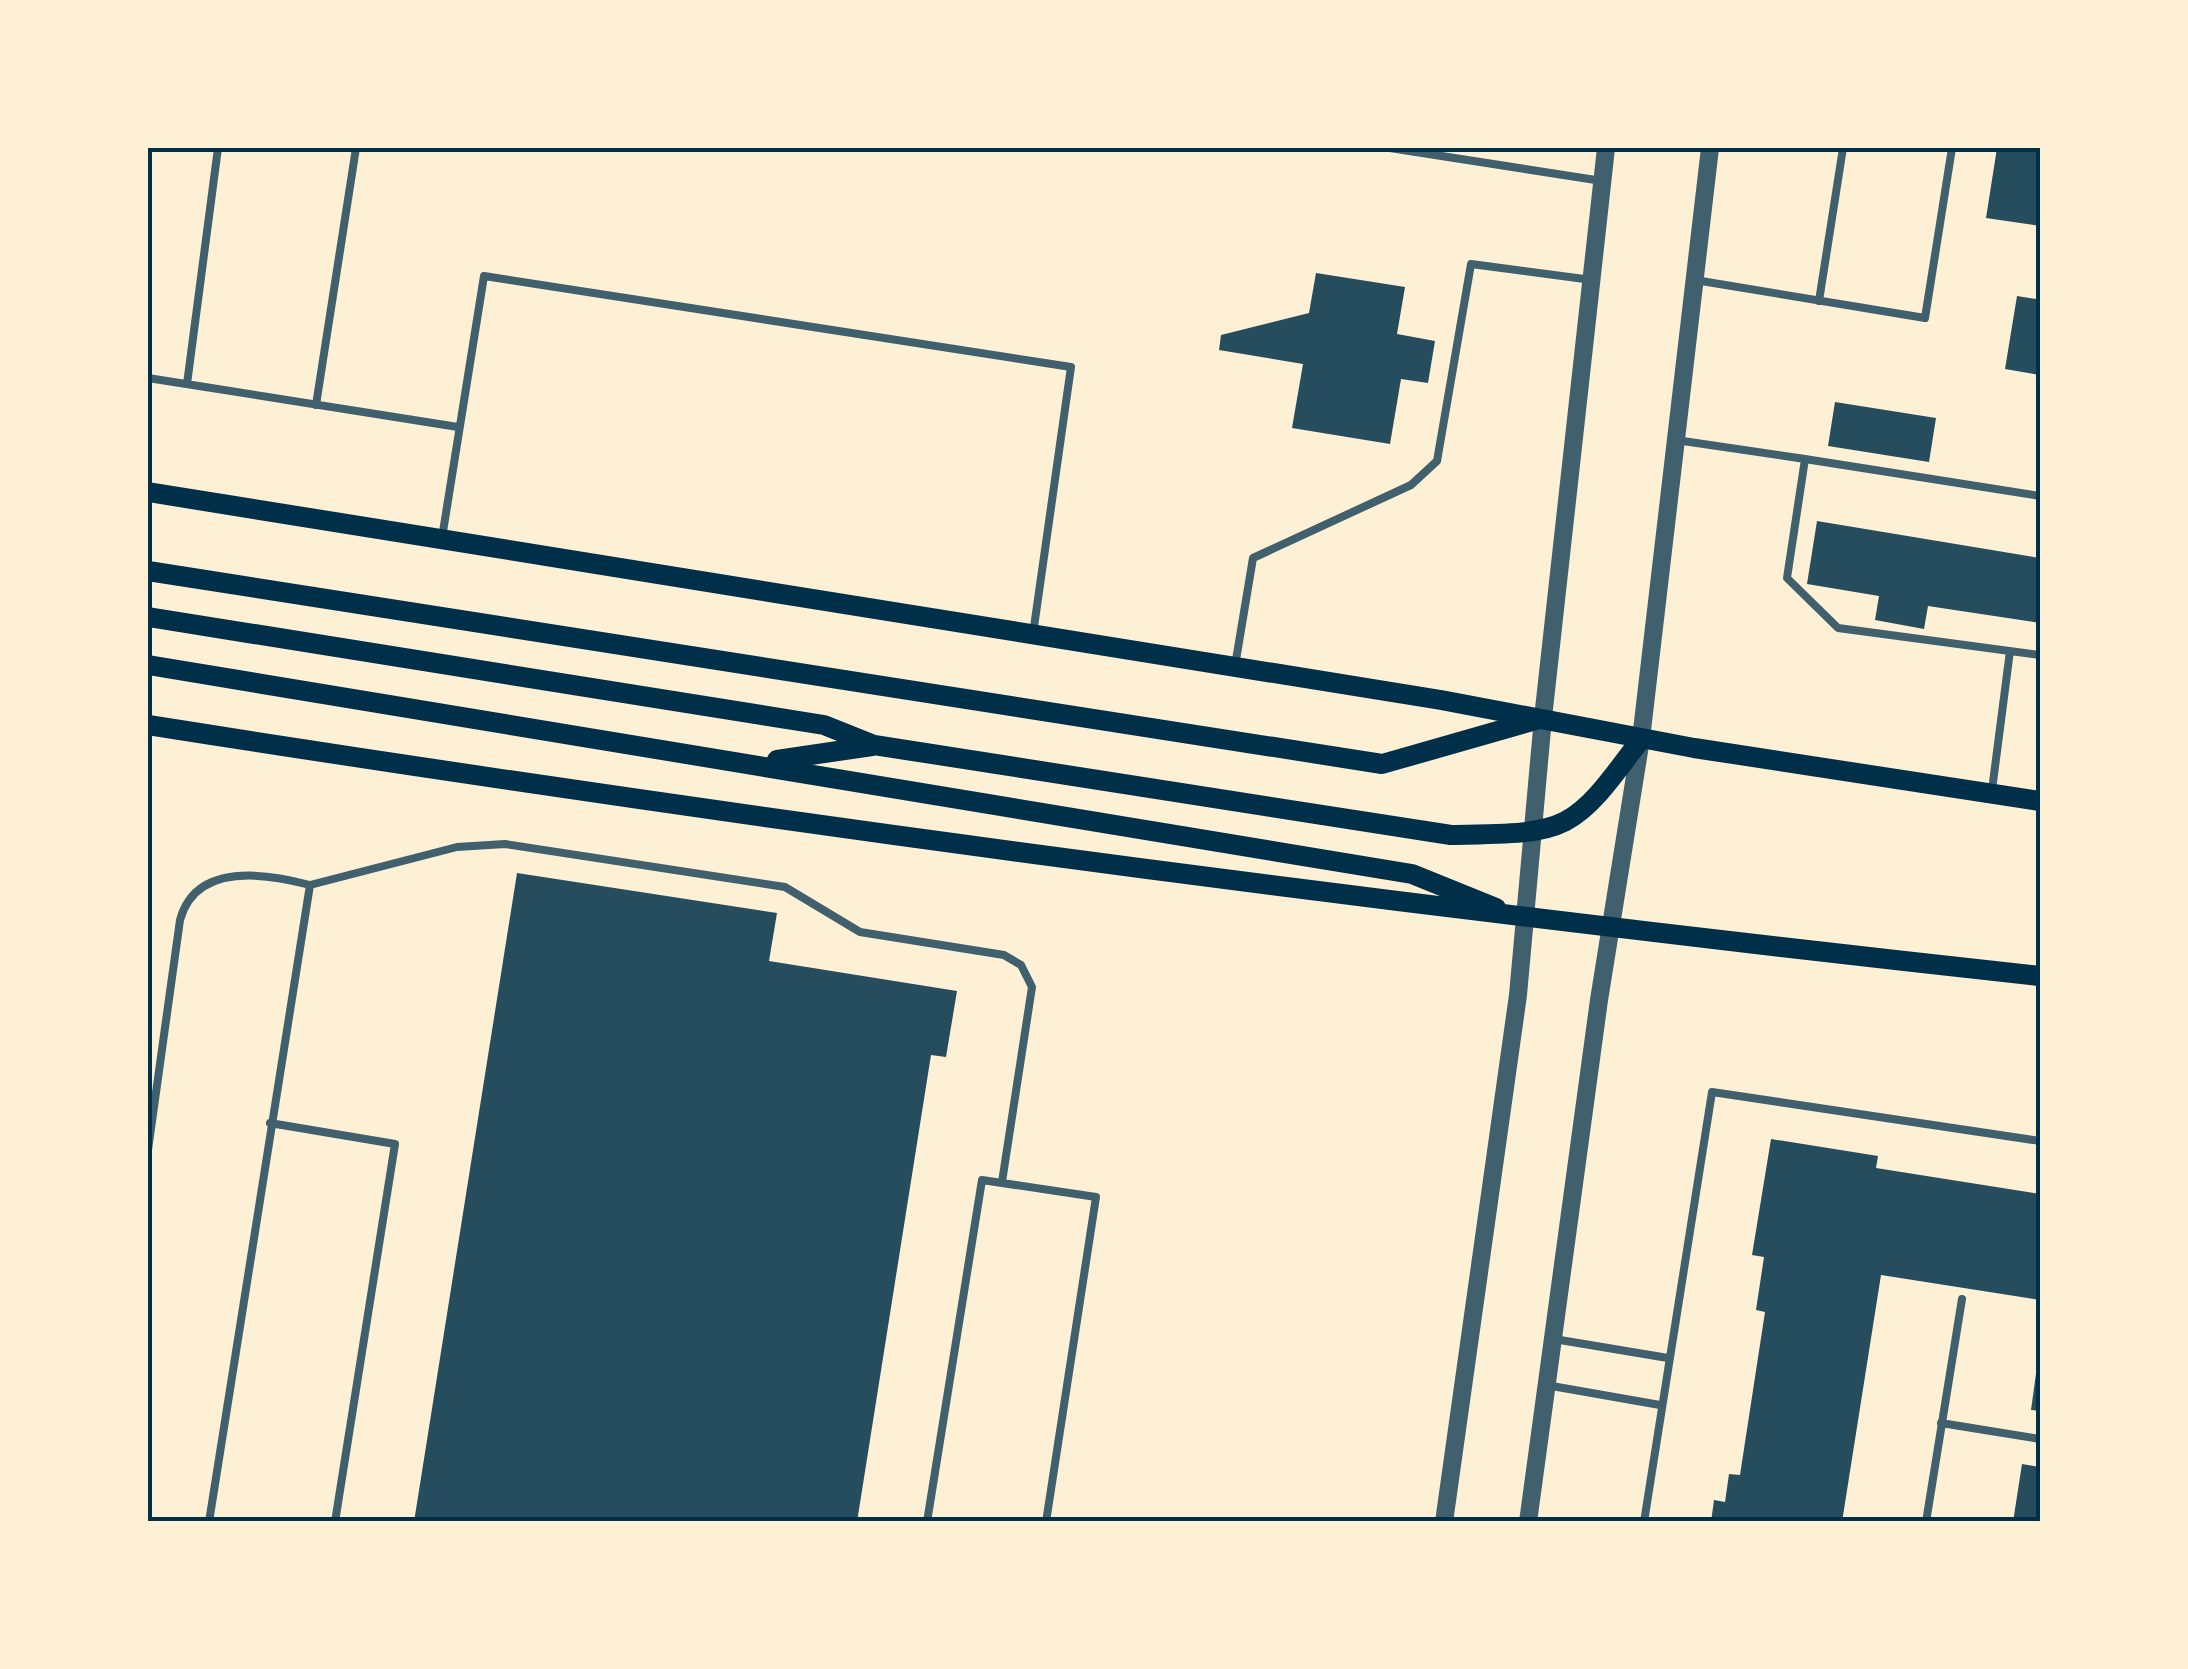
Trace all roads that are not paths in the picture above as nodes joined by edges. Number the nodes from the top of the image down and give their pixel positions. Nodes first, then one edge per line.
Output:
1 (218, 148) edge
2 (356, 148) edge
3 (1390, 148) edge
4 (1606, 148) edge
5 (1710, 148) edge
6 (1843, 148) edge
7 (1952, 148) edge
8 (1602, 181) junction
9 (1592, 280) junction
10 (1694, 280) junction
11 (1820, 301) junction
12 (148, 378) edge
13 (187, 384) junction
14 (316, 405) junction
15 (458, 427) junction
16 (1676, 440) junction
17 (1805, 460) junction
18 (148, 492) edge
19 (2040, 496) edge
20 (442, 538) junction
21 (148, 571) edge
22 (148, 617) edge
23 (1034, 634) junction
24 (2010, 651) junction
25 (2040, 655) edge
26 (148, 665) edge
27 (1235, 666) junction
28 (1543, 718) junction
29 (148, 724) edge
30 (1642, 739) junction
31 (874, 745) junction
32 (757, 763) junction
33 (1992, 794) junction
34 (2040, 802) edge
35 (1532, 834) junction
36 (310, 885) junction
37 (1526, 920) junction
38 (1613, 929) junction
39 (2040, 976) edge
40 (270, 1124) junction
41 (2040, 1141) edge
42 (148, 1150) edge
43 (1002, 1182) junction
44 (1962, 1299) dead end
45 (1552, 1338) junction
46 (1668, 1358) junction
47 (1546, 1386) junction
48 (1660, 1405) junction
49 (1941, 1423) junction
50 (2040, 1439) edge
51 (209, 1522) edge
52 (335, 1522) edge
53 (927, 1522) edge
54 (1046, 1522) edge
55 (1444, 1522) edge
56 (1528, 1522) edge
57 (1644, 1522) edge
58 (1926, 1522) edge

1 - 13 lane
2 - 14 lane
3 - 8 lane
4 - 8 street
5 - 10 street
6 - 11 lane
7 - 11 lane
8 - 9 street
9 - 27 lane
9 - 28 street
10 - 11 lane
10 - 16 street
12 - 13 lane
13 - 14 lane
14 - 15 lane
15 - 20 lane
15 - 23 lane
16 - 17 lane
16 - 30 street
17 - 19 lane
17 - 24 lane
18 - 20 main road
20 - 23 main road
21 - 28 main road
22 - 31 main road
23 - 27 main road
24 - 25 lane
24 - 33 lane
26 - 32 main road
27 - 28 main road
28 - 30 main road
28 - 35 street
29 - 37 main road
30 - 33 main road
30 - 35 main road
30 - 38 street
31 - 32 main road
31 - 35 main road
32 - 37 main road
33 - 34 main road
35 - 37 street
36 - 40 lane
36 - 42 lane
36 - 43 lane
37 - 38 main road
37 - 55 street
38 - 39 main road
38 - 45 street
40 - 51 lane
40 - 52 lane
41 - 46 lane
43 - 53 lane
43 - 54 lane
44 - 49 lane
45 - 46 lane
45 - 47 street
46 - 48 lane
47 - 48 lane
47 - 56 street
48 - 57 lane
49 - 50 lane
49 - 58 lane

